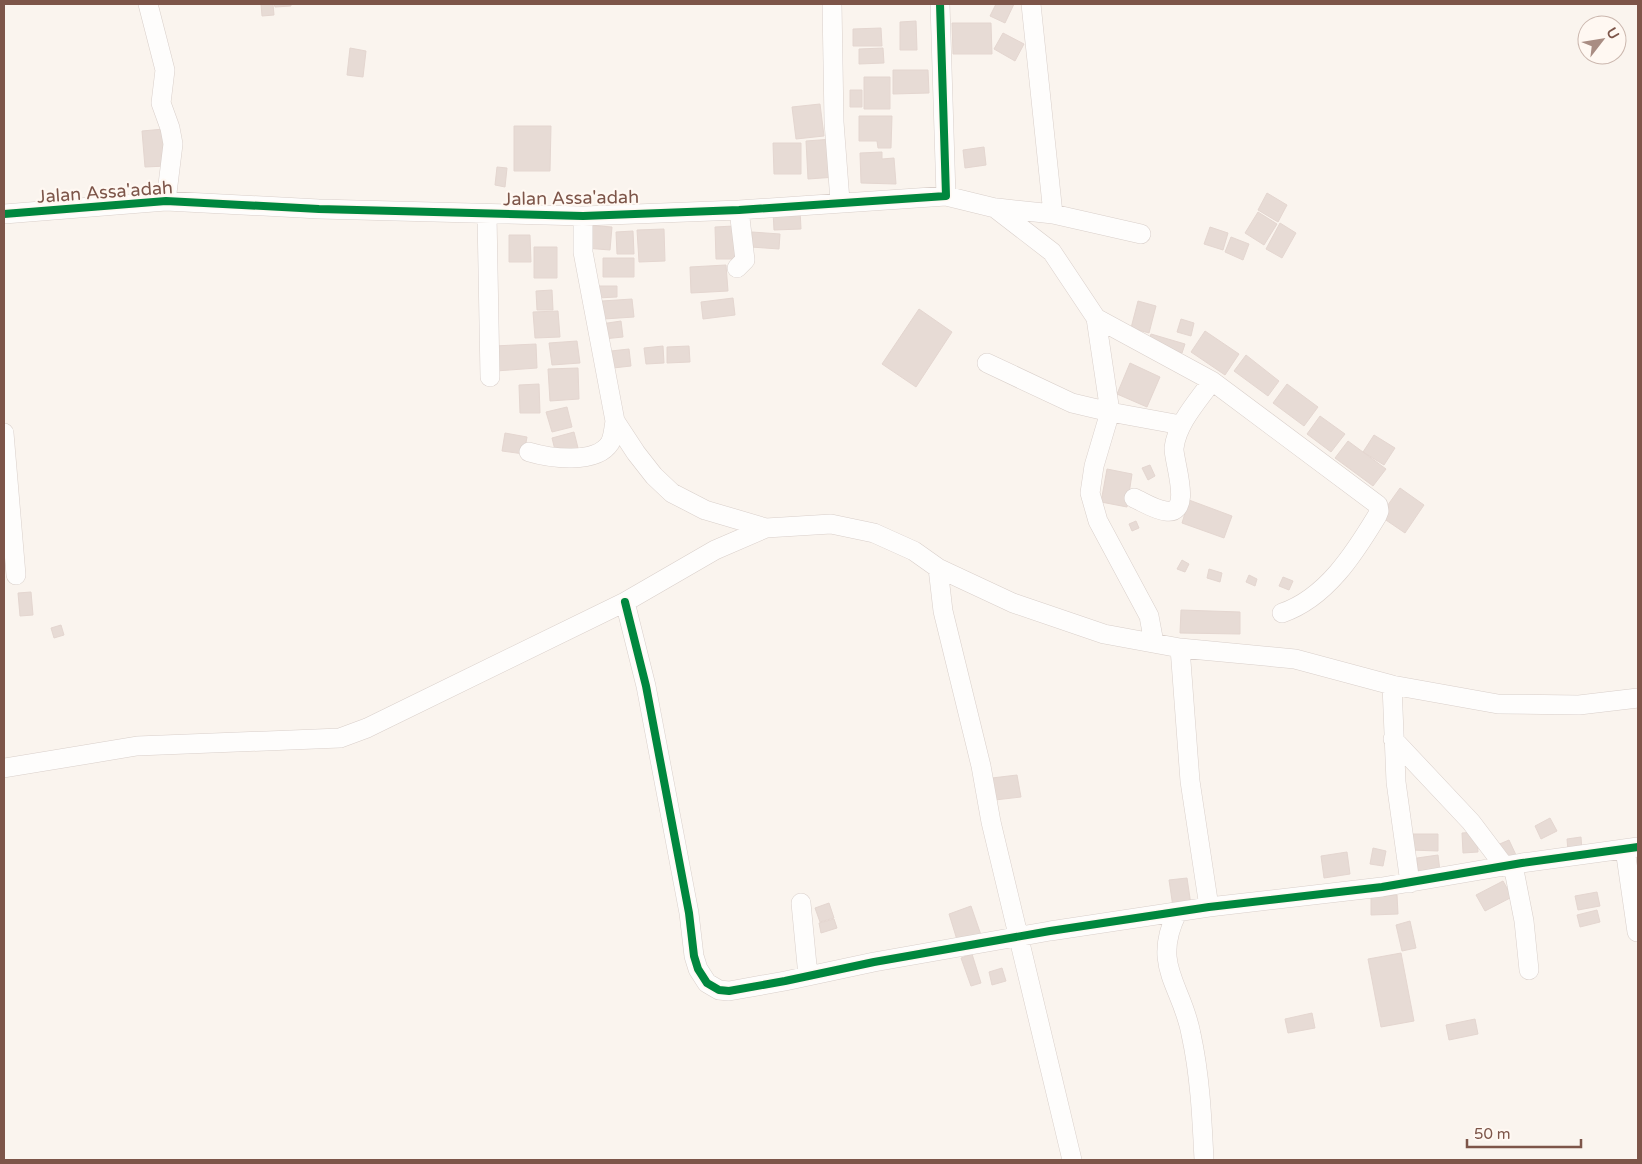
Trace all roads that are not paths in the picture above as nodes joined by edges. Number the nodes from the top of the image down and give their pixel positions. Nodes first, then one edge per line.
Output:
1 (148, 4) edge
2 (832, 4) edge
3 (940, 4) edge
4 (1031, 4) edge
5 (946, 196) junction
6 (166, 201) junction
7 (840, 201) junction
8 (995, 208) junction
9 (739, 210) junction
10 (4, 214) edge
11 (488, 214) junction
12 (1052, 214) junction
13 (583, 216) junction
14 (1141, 234) dead end
15 (737, 268) dead end
16 (1096, 318) junction
17 (987, 363) dead end
18 (490, 377) dead end
19 (1212, 381) junction
20 (1110, 412) junction
21 (616, 421) junction
22 (1181, 425) junction
23 (4, 434) edge
24 (529, 452) dead end
25 (1134, 498) dead end
26 (766, 528) junction
27 (938, 568) junction
28 (16, 575) dead end
29 (626, 602) junction
30 (1282, 614) dead end
31 (1154, 643) junction
32 (1180, 648) junction
33 (1392, 685) junction
34 (1638, 698) edge
35 (1393, 739) junction
36 (4, 768) edge
37 (1631, 848) edge
38 (1509, 866) junction
39 (1410, 883) junction
40 (801, 903) dead end
41 (1209, 908) junction
42 (1177, 913) junction
43 (1637, 932) dead end
44 (1019, 938) junction
45 (1529, 970) dead end
46 (808, 976) junction
47 (1072, 1160) edge
48 (1204, 1160) edge

1 - 6 street
2 - 7 street
3 - 5 street
4 - 12 street
5 - 7 street, Jalan Assa'adah
5 - 8 street, Jalan Assa'adah
6 - 10 street, Jalan Assa'adah
6 - 11 street, Jalan Assa'adah
7 - 9 street, Jalan Assa'adah
8 - 12 street, Jalan Assa'adah
8 - 16 street
9 - 13 street, Jalan Assa'adah
9 - 15 street
11 - 13 street, Jalan Assa'adah
11 - 18 street
12 - 14 street, Jalan Assa'adah
13 - 21 street
16 - 19 street
16 - 20 street
17 - 20 street
19 - 22 street
19 - 30 street
20 - 22 street
20 - 31 street
21 - 24 street
21 - 26 street
22 - 25 street
23 - 28 street
26 - 27 street
26 - 29 street
27 - 31 street
27 - 44 street
29 - 36 street
29 - 46 street
31 - 32 street
32 - 33 street
32 - 41 street
33 - 34 street
33 - 35 street
35 - 38 street
35 - 39 street
37 - 38 street
37 - 43 street
38 - 39 street
38 - 45 street
39 - 41 street
40 - 46 street
41 - 42 street
42 - 44 street
42 - 48 street
44 - 46 street
44 - 47 street

